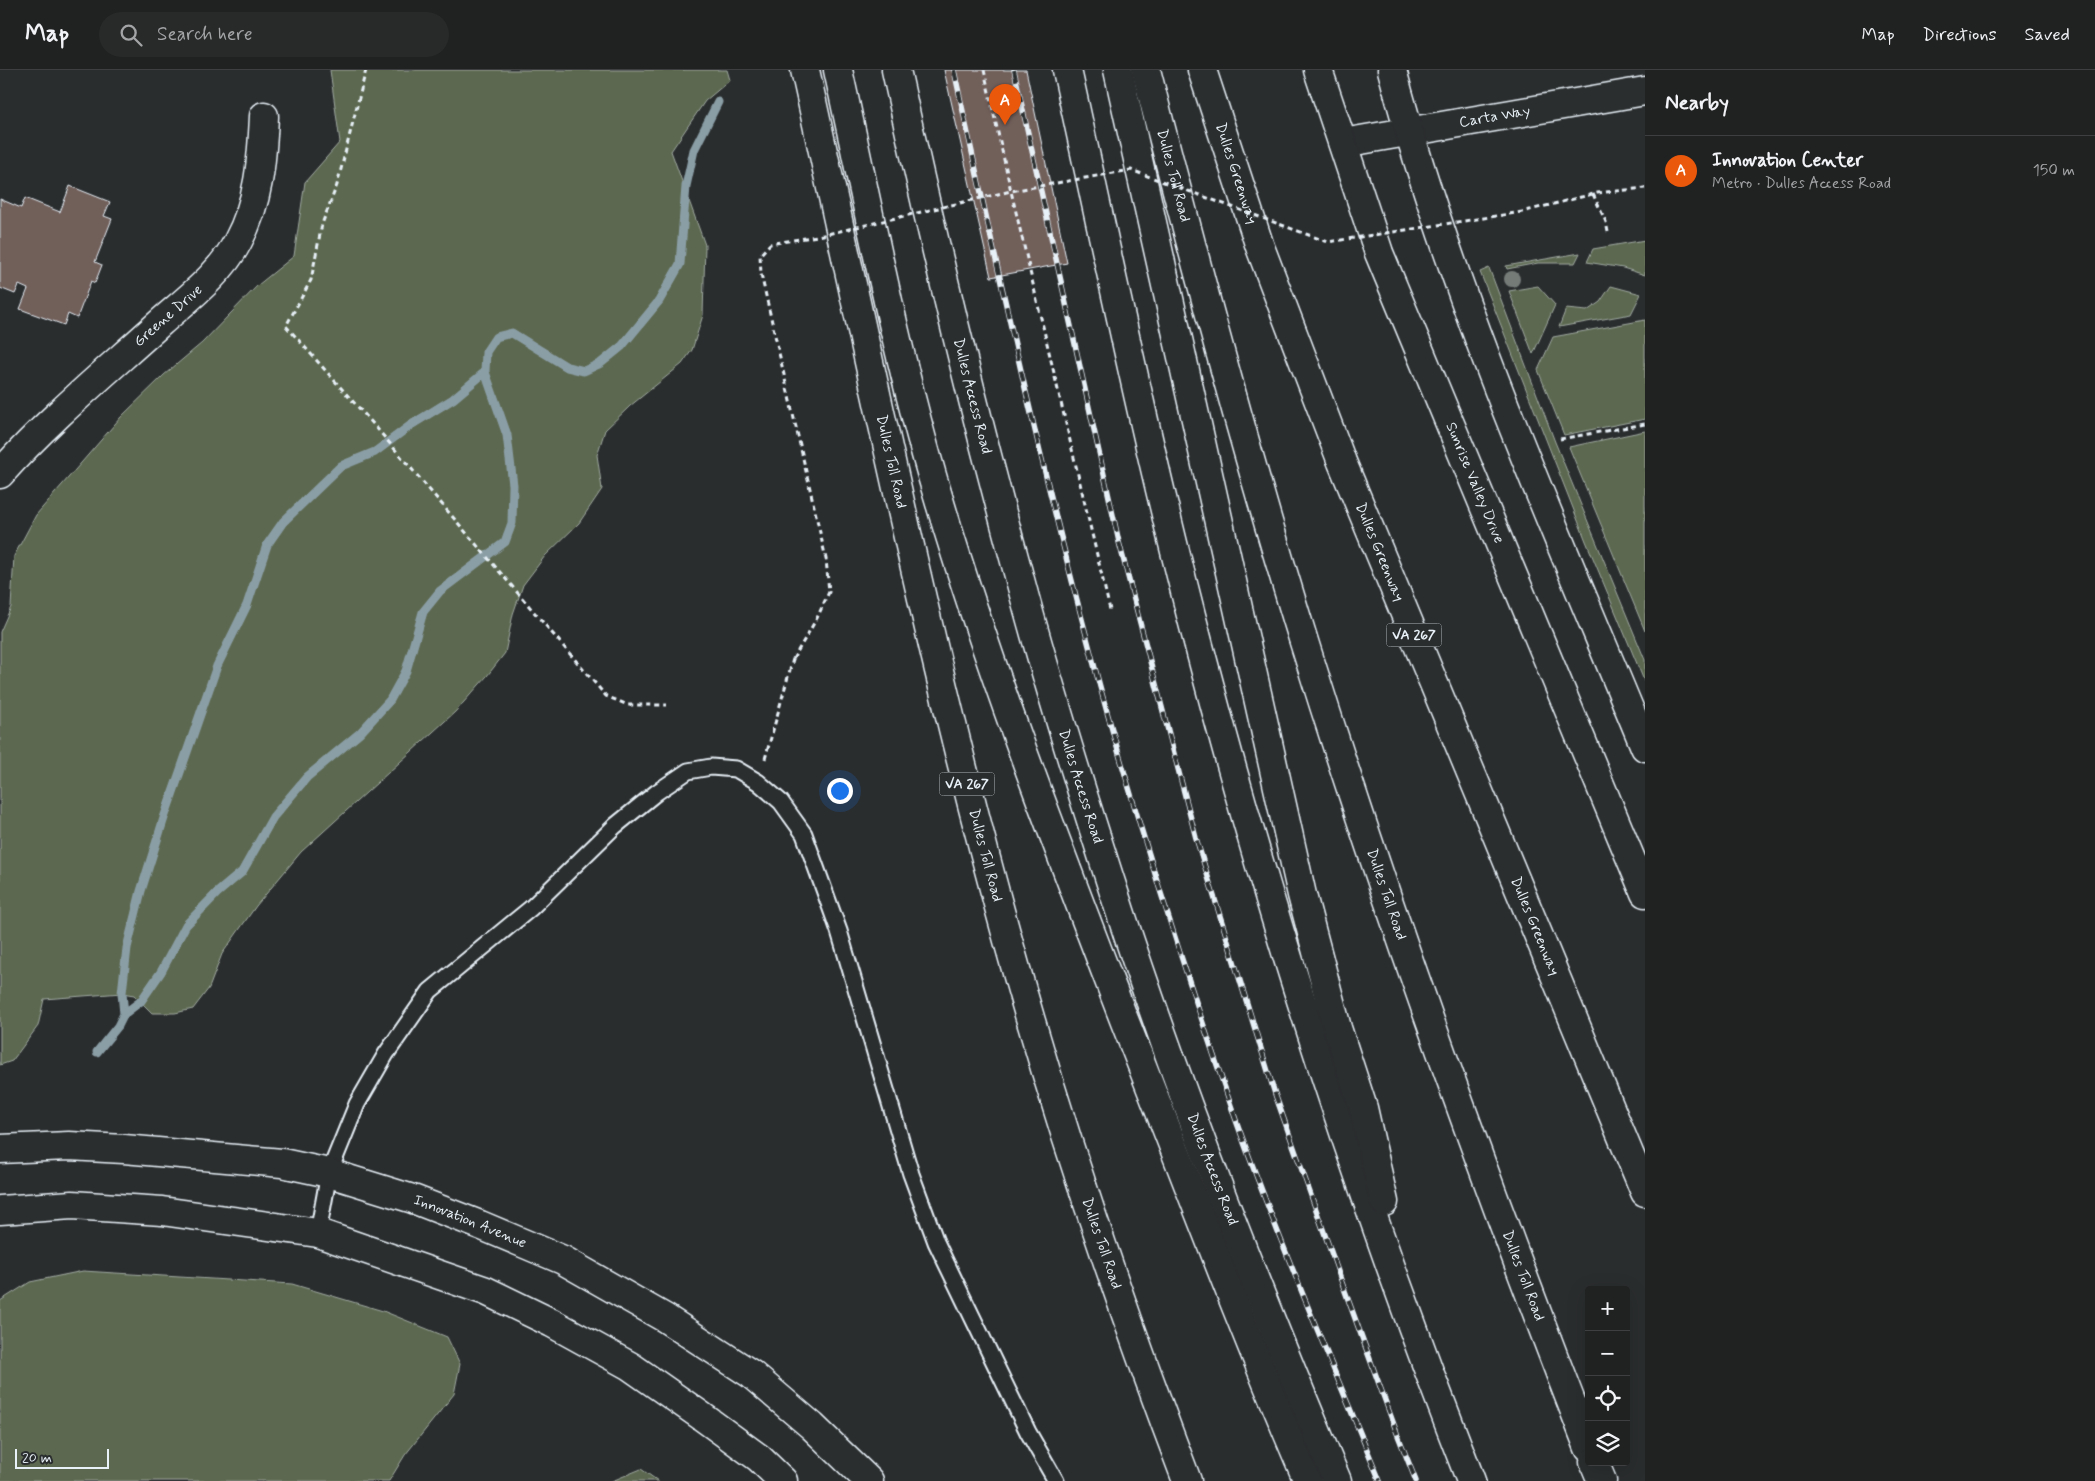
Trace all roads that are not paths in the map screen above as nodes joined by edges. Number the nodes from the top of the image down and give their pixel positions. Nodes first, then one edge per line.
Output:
1 (805, 70) edge
2 (838, 70) edge
3 (896, 70) edge
4 (1067, 70) edge
5 (1118, 70) edge
6 (1146, 70) edge
7 (1202, 70) edge
8 (1318, 70) edge
9 (1392, 70) edge
10 (1645, 91) edge
11 (264, 116) dead end
12 (1408, 130) junction
13 (1343, 143) junction
14 (0, 474) edge
15 (1645, 747) edge
16 (1645, 892) edge
17 (0, 1149) edge
18 (329, 1173) junction
19 (1645, 1192) edge
20 (0, 1210) edge
21 (318, 1233) junction
22 (1412, 1326) junction
23 (1585, 1438) edge
24 (1596, 1466) edge
25 (784, 1481) edge
26 (869, 1481) edge
27 (1056, 1481) edge
28 (1187, 1481) edge
29 (1308, 1481) edge
30 (1337, 1481) edge
31 (1471, 1481) edge
32 (1602, 1481) edge

1 - 28 main road, Dulles Toll Road / VA 267
2 - 29 main road
3 - 30 main road, Dulles Access Road
4 - 22 main road
5 - 22 main road
6 - 23 main road, Dulles Toll Road
7 - 19 main road, Dulles Greenway / VA 267
8 - 13 main road, Sunrise Valley Drive
9 - 12 main road
10 - 12 main road, Carta Way
11 - 14 main road, Greene Drive
12 - 13 main road, Carta Way
12 - 15 main road
13 - 16 main road, Sunrise Valley Drive
17 - 18 main road, Innovation Avenue
18 - 21 lane
18 - 26 main road, Innovation Avenue
18 - 27 lane
20 - 21 main road
21 - 25 main road
22 - 31 main road
24 - 32 main road

